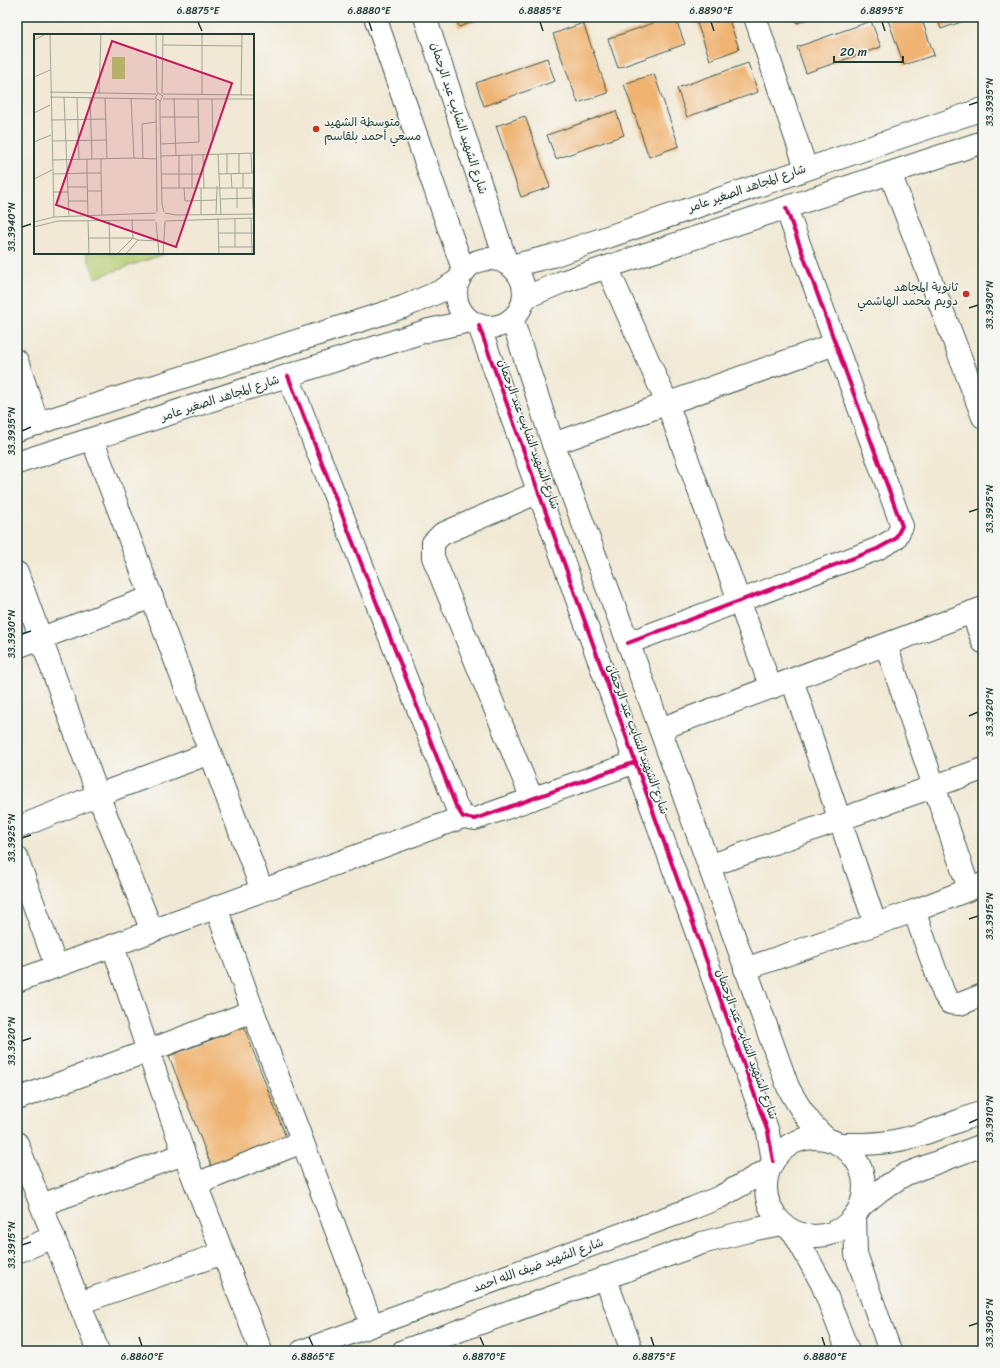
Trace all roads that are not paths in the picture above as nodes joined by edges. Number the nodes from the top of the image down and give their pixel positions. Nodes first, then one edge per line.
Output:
1 (375, 17) edge
2 (425, 17) edge
3 (755, 17) edge
4 (983, 109) edge
5 (983, 142) edge
6 (806, 168) junction
7 (890, 173) junction
8 (786, 208) junction
9 (509, 265) junction
10 (607, 267) junction
11 (461, 276) junction
12 (524, 298) junction
13 (512, 319) junction
14 (475, 323) junction
15 (835, 344) junction
16 (17, 361) edge
17 (288, 376) junction
18 (667, 403) junction
19 (983, 417) edge
20 (38, 424) junction
21 (17, 430) edge
22 (92, 439) junction
23 (553, 444) junction
24 (17, 463) edge
25 (539, 492) junction
26 (17, 573) edge
27 (152, 597) junction
28 (740, 600) junction
29 (978, 610) edge
30 (41, 638) junction
31 (983, 642) edge
32 (628, 643) junction
33 (886, 645) junction
34 (17, 647) edge
35 (792, 680) junction
36 (771, 688) junction
37 (660, 729) junction
38 (210, 753) junction
39 (636, 762) junction
40 (983, 769) edge
41 (933, 787) junction
42 (98, 794) junction
43 (532, 799) junction
44 (463, 817) junction
45 (840, 820) junction
46 (17, 828) edge
47 (17, 858) edge
48 (709, 866) junction
49 (976, 887) edge
50 (262, 890) junction
51 (216, 907) junction
52 (914, 911) junction
53 (875, 923) junction
54 (152, 931) junction
55 (113, 946) junction
56 (56, 966) junction
57 (746, 969) junction
58 (17, 980) edge
59 (983, 995) edge
60 (252, 1010) junction
61 (148, 1051) junction
62 (17, 1099) edge
63 (983, 1112) edge
64 (302, 1142) junction
65 (832, 1142) junction
66 (17, 1143) edge
67 (983, 1145) edge
68 (184, 1154) junction
69 (771, 1165) junction
70 (196, 1184) junction
71 (41, 1205) junction
72 (857, 1211) junction
73 (788, 1228) junction
74 (54, 1237) junction
75 (17, 1252) edge
76 (223, 1253) junction
77 (605, 1277) junction
78 (79, 1303) junction
79 (372, 1325) junction
80 (437, 1345) edge
81 (98, 1351) edge
82 (261, 1351) edge
83 (302, 1351) edge
84 (403, 1351) edge
85 (632, 1351) edge
86 (848, 1351) edge
87 (890, 1351) edge

1 - 11 street
2 - 9 street, شارع الشهيد الشايب عبد الرحمان
3 - 6 street
4 - 6 street, شارع المجاهد الصغير عامر
5 - 7 street
6 - 9 street, شارع المجاهد الصغير عامر
7 - 8 street
7 - 19 street
8 - 10 street
8 - 15 street
9 - 11 street
9 - 12 street
10 - 12 street
10 - 18 street
11 - 14 street
11 - 20 street
12 - 13 street
13 - 14 street
13 - 23 street, شارع الشهيد الشايب عبد الرحمان
14 - 17 street, شارع المجاهد الصغير عامر
14 - 25 street, شارع الشهيد الشايب عبد الرحمان
15 - 18 street
15 - 28 street
16 - 20 street
17 - 22 street, شارع المجاهد الصغير عامر
17 - 44 street
18 - 23 street
18 - 28 street
20 - 21 street
22 - 24 street, شارع المجاهد الصغير عامر
22 - 27 street
23 - 32 street, شارع الشهيد الشايب عبد الرحمان
25 - 39 street, شارع الشهيد الشايب عبد الرحمان
25 - 43 street
26 - 30 street
27 - 30 street
27 - 38 street
28 - 32 street
28 - 36 street
29 - 31 street
29 - 33 street
30 - 34 street
30 - 42 street
32 - 37 street, شارع الشهيد الشايب عبد الرحمان
33 - 35 street
33 - 41 street
35 - 36 street
35 - 45 street
36 - 37 street
37 - 48 street, شارع الشهيد الشايب عبد الرحمان
38 - 42 street
38 - 50 street
39 - 43 street
39 - 69 street, شارع الشهيد الشايب عبد الرحمان
40 - 41 street
41 - 45 street
41 - 49 street
42 - 46 street
42 - 54 street
43 - 44 street
44 - 50 street
45 - 48 street
45 - 53 street
47 - 56 street
48 - 57 street, شارع الشهيد الشايب عبد الرحمان
49 - 52 street
50 - 51 street
51 - 54 street
51 - 60 street
52 - 53 street
52 - 59 street
53 - 57 street
54 - 55 street
55 - 56 street
55 - 61 street
56 - 58 street
57 - 65 street, شارع الشهيد الشايب عبد الرحمان
60 - 61 street
60 - 64 street
61 - 62 street
61 - 68 street
63 - 65 street
64 - 70 street
64 - 79 street
65 - 69 street
65 - 72 street
66 - 71 street
67 - 72 street
68 - 70 street
68 - 71 street
69 - 73 street
69 - 79 street, شارع الشهيد ضيف الله احمد
70 - 76 street
71 - 74 street
72 - 73 street
72 - 87 street
73 - 77 street
73 - 86 street
74 - 75 street
74 - 78 street
76 - 78 street
76 - 82 street
77 - 80 street
77 - 85 street
78 - 81 street
79 - 83 street, شارع الشهيد ضيف الله احمد
80 - 84 street

